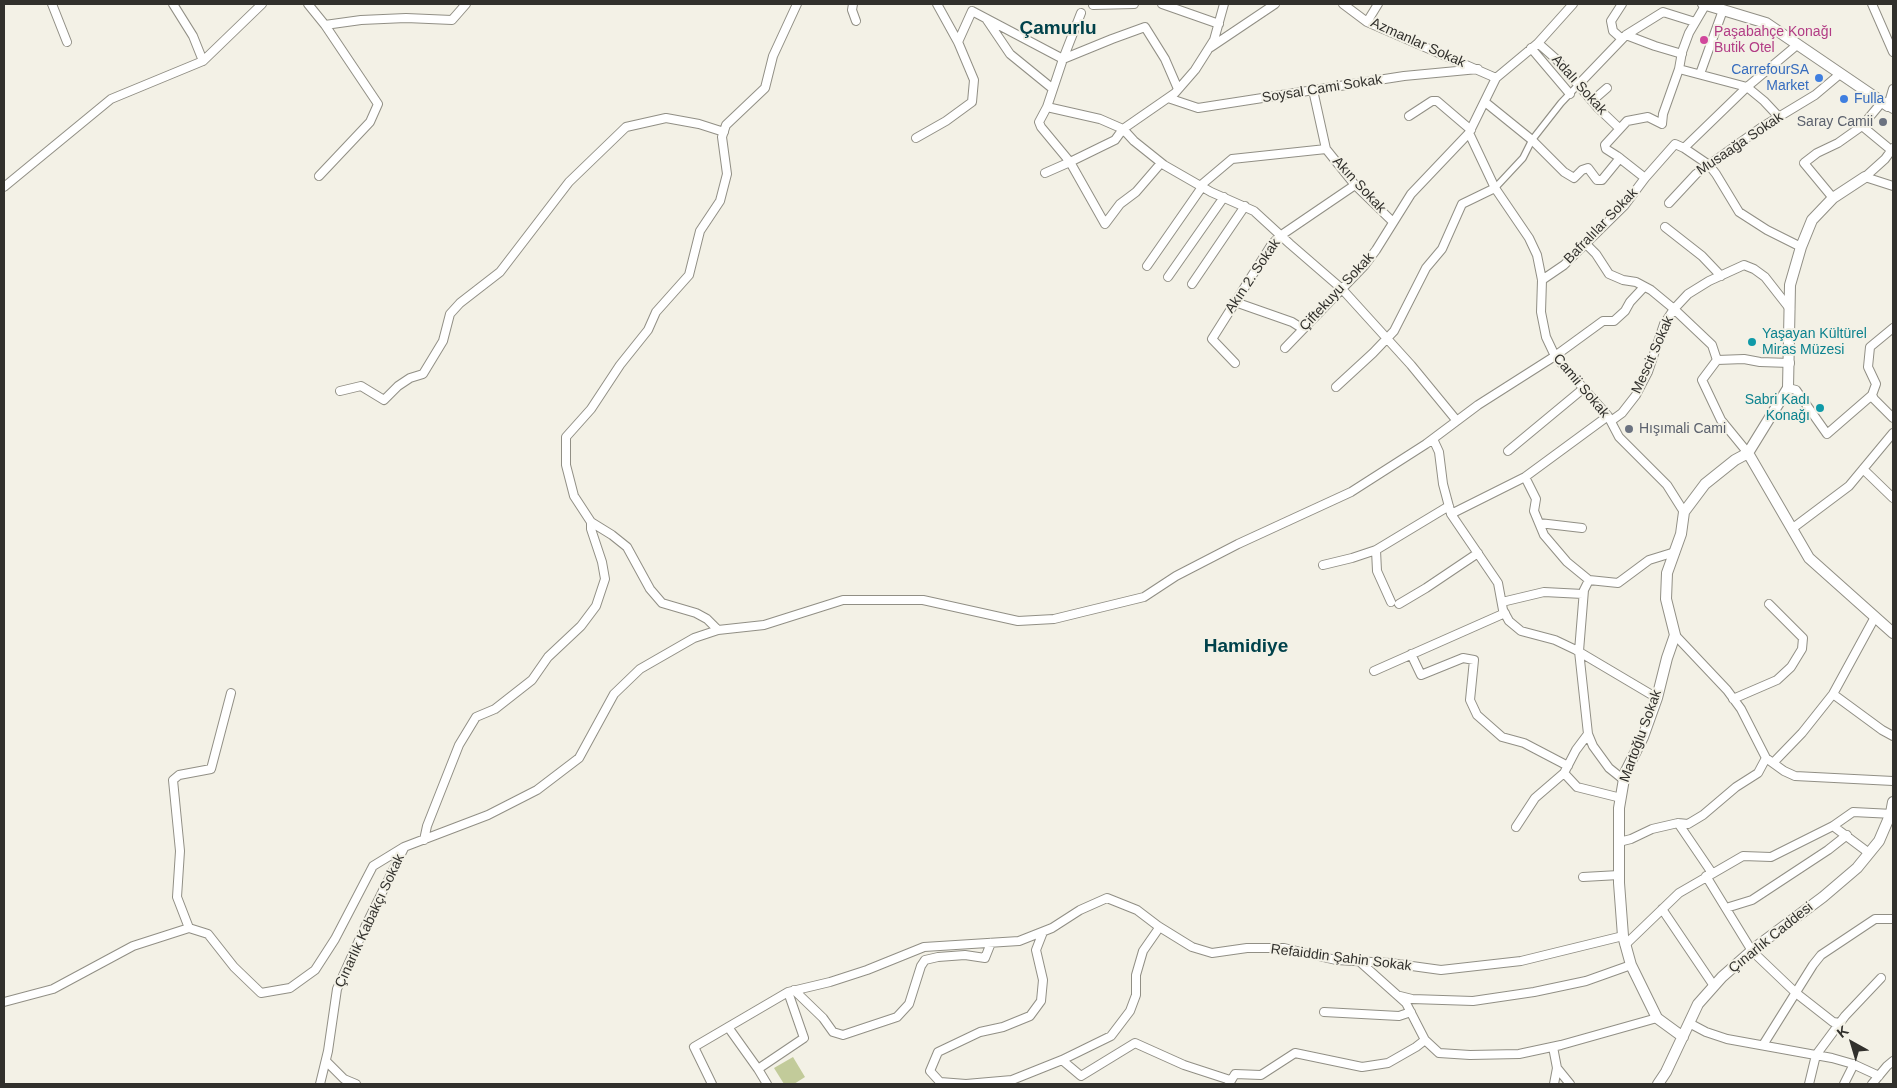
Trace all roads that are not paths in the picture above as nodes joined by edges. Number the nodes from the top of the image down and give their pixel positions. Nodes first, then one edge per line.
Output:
1 (52, 4) edge
2 (173, 4) edge
3 (262, 4) edge
4 (308, 4) edge
5 (466, 4) edge
6 (797, 4) edge
7 (853, 4) edge
8 (937, 4) edge
9 (1135, 4) edge
10 (1162, 4) edge
11 (1224, 4) edge
12 (1275, 4) edge
13 (1343, 4) edge
14 (1378, 4) edge
15 (1573, 4) edge
16 (1622, 4) edge
17 (1705, 4) edge
18 (1872, 4) edge
19 (1877, 4) edge
20 (1093, 6) dead end
21 (973, 8) edge
22 (1723, 10) junction
23 (1081, 14) dead end
24 (986, 18) junction
25 (856, 21) dead end
26 (1367, 22) junction
27 (1695, 22) junction
28 (1219, 24) junction
29 (325, 25) junction
30 (1624, 37) junction
31 (67, 42) dead end
32 (958, 42) junction
33 (1893, 42) edge
34 (1535, 45) junction
35 (1797, 45) junction
36 (1208, 49) junction
37 (1893, 52) edge
38 (1682, 54) junction
39 (1063, 59) junction
40 (203, 61) junction
41 (1478, 69) junction
42 (1680, 69) junction
43 (1700, 74) junction
44 (1840, 74) junction
45 (1496, 78) junction
46 (1578, 85) junction
47 (1747, 87) junction
48 (1607, 88) dead end
49 (1053, 89) junction
50 (1178, 89) junction
51 (1893, 89) edge
52 (1313, 90) junction
53 (1570, 94) junction
54 (1168, 98) junction
55 (1592, 100) junction
56 (1485, 102) junction
57 (1888, 105) edge
58 (1047, 107) junction
59 (1409, 116) dead end
60 (1779, 117) junction
61 (1862, 126) junction
62 (1619, 128) junction
63 (1123, 129) junction
64 (1470, 131) junction
65 (724, 132) junction
66 (916, 138) dead end
67 (1532, 140) junction
68 (1684, 148) junction
69 (1326, 149) junction
70 (1892, 149) edge
71 (1620, 158) junction
72 (1070, 162) junction
73 (1161, 163) junction
74 (1709, 166) junction
75 (1045, 173) dead end
76 (319, 176) dead end
77 (1645, 178) junction
78 (1865, 178) junction
79 (1355, 185) junction
80 (1201, 186) junction
81 (1893, 186) edge
82 (4, 187) edge
83 (1494, 188) junction
84 (1224, 197) junction
85 (1833, 198) junction
86 (1669, 203) dead end
87 (1245, 206) junction
88 (1392, 222) junction
89 (1665, 227) dead end
90 (1280, 236) junction
91 (1585, 243) junction
92 (1801, 247) junction
93 (1147, 266) dead end
94 (1721, 276) junction
95 (1168, 277) dead end
96 (1542, 280) junction
97 (1192, 284) dead end
98 (1644, 286) junction
99 (1342, 289) junction
100 (1235, 302) junction
101 (1674, 309) junction
102 (1790, 309) junction
103 (1893, 328) edge
104 (1303, 329) junction
105 (1387, 339) junction
106 (1285, 348) dead end
107 (1555, 356) junction
108 (1717, 360) junction
109 (1235, 363) dead end
110 (1790, 363) junction
111 (1336, 386) dead end
112 (1584, 388) junction
113 (1788, 388) junction
114 (340, 391) dead end
115 (1872, 395) junction
116 (1609, 418) junction
117 (1893, 418) edge
118 (1457, 421) junction
119 (1893, 433) edge
120 (1433, 439) junction
121 (1508, 450) dead end
122 (1748, 453) junction
123 (1863, 469) junction
124 (1525, 477) junction
125 (1893, 498) edge
126 (1450, 510) junction
127 (1684, 512) junction
128 (591, 522) junction
129 (1539, 522) junction
130 (1582, 528) dead end
131 (1792, 528) junction
132 (1376, 550) junction
133 (1674, 552) junction
134 (1478, 553) junction
135 (1322, 565) dead end
136 (1589, 580) junction
137 (1584, 594) junction
138 (1502, 602) junction
139 (1769, 604) dead end
140 (1504, 613) junction
141 (1875, 617) junction
142 (718, 630) junction
143 (1893, 633) edge
144 (1676, 635) junction
145 (1579, 651) junction
146 (1412, 654) junction
147 (1374, 671) dead end
148 (232, 693) dead end
149 (1833, 694) junction
150 (1657, 698) junction
151 (1733, 700) junction
152 (1588, 734) junction
153 (1893, 736) edge
154 (1766, 758) junction
155 (1773, 764) junction
156 (1566, 769) junction
157 (1624, 780) junction
158 (1893, 781) edge
159 (1621, 798) junction
160 (1893, 810) edge
161 (1678, 822) junction
162 (1833, 826) junction
163 (1516, 827) dead end
164 (1847, 835) junction
165 (424, 840) junction
166 (1619, 842) junction
167 (404, 847) junction
168 (1869, 853) junction
169 (1709, 875) junction
170 (1619, 876) junction
171 (1583, 877) dead end
172 (1726, 908) junction
173 (1662, 909) junction
174 (1893, 919) edge
175 (189, 928) junction
176 (1159, 928) junction
177 (1043, 932) junction
178 (1624, 940) junction
179 (991, 943) junction
180 (1752, 951) junction
181 (1359, 961) junction
182 (1631, 965) junction
183 (1881, 978) dead end
184 (1714, 986) junction
185 (791, 991) junction
186 (1796, 993) junction
187 (1398, 996) junction
188 (4, 1002) edge
189 (1324, 1012) dead end
190 (1411, 1012) junction
191 (1658, 1018) junction
192 (1689, 1023) junction
193 (1840, 1023) junction
194 (728, 1027) junction
195 (1683, 1038) junction
196 (1425, 1040) junction
197 (1763, 1045) junction
198 (1553, 1047) junction
199 (1816, 1055) junction
200 (1062, 1060) junction
201 (326, 1061) junction
202 (1893, 1061) edge
203 (1854, 1064) junction
204 (758, 1068) junction
205 (1557, 1068) junction
206 (1879, 1076) junction
207 (1230, 1082) edge
208 (320, 1084) edge
209 (356, 1084) edge
210 (712, 1084) edge
211 (767, 1084) edge
212 (1554, 1084) edge
213 (1570, 1084) edge
214 (1658, 1084) edge
215 (1809, 1084) edge
216 (1844, 1084) edge
217 (1872, 1084) edge

1 - 31 street
2 - 40 street
3 - 40 street
4 - 29 street
5 - 29 street
6 - 65 street
7 - 25 street
8 - 32 street
9 - 20 street
10 - 28 street
11 - 28 street
12 - 36 street
13 - 26 street, Azmanlar Sokak
14 - 26 street
15 - 34 street, Çiftekuyu Sokak
16 - 30 street
17 - 22 street
17 - 27 street
18 - 37 street
19 - 33 street
21 - 24 street
21 - 32 street
22 - 35 street
22 - 43 street
23 - 39 street
24 - 39 street
24 - 49 street
26 - 41 street, Azmanlar Sokak
27 - 30 street
27 - 38 street
28 - 36 street
29 - 76 street
30 - 38 street
30 - 46 street
32 - 66 street
34 - 45 street, Çiftekuyu Sokak
34 - 46 street, Adalı Sokak
34 - 53 street
35 - 44 street
35 - 47 street
36 - 50 street
38 - 42 street
39 - 49 street
39 - 50 street
40 - 82 street
41 - 45 street, Azmanlar Sokak
41 - 52 street, Soysal Cami Sokak
42 - 43 street
42 - 62 street
43 - 47 street
44 - 57 street
44 - 60 street, Musaağa Sokak
45 - 56 street, Çiftekuyu Sokak
46 - 53 street
46 - 55 street, Adalı Sokak
47 - 60 street
47 - 68 street
48 - 55 street
49 - 58 street
50 - 54 street
51 - 57 street
52 - 54 street, Soysal Cami Sokak
52 - 69 street, Akın Sokak
53 - 67 street
54 - 63 street
55 - 62 street, Adalı Sokak
56 - 64 street, Çiftekuyu Sokak
56 - 67 street
57 - 61 street
58 - 63 street
58 - 72 street
59 - 64 street
60 - 74 street, Musaağa Sokak
61 - 70 street
61 - 85 street
62 - 71 street
63 - 72 street
63 - 73 street
64 - 83 street, Camii Sokak
64 - 88 street, Çiftekuyu Sokak
65 - 114 street
65 - 128 street
67 - 71 street
67 - 83 street
68 - 74 street
68 - 77 street, Bafralılar Sokak
69 - 79 street, Akın Sokak
69 - 80 street
70 - 78 street
71 - 77 street
72 - 73 street
72 - 75 street
73 - 80 street
74 - 86 street, Musaağa Sokak
74 - 92 street
77 - 91 street, Bafralılar Sokak
78 - 81 street
78 - 85 street
79 - 88 street, Akın Sokak
79 - 90 street, Akın 2. Sokak
80 - 84 street
80 - 93 street
83 - 96 street, Camii Sokak
83 - 105 street
84 - 87 street
84 - 95 street
85 - 92 street
87 - 90 street
87 - 97 street
88 - 99 street, Çiftekuyu Sokak
89 - 94 street
90 - 99 street
90 - 100 street, Akın 2. Sokak
91 - 96 street, Bafralılar Sokak
91 - 98 street
92 - 102 street
94 - 101 street, Mescit Sokak
94 - 102 street, Mescit Sokak
96 - 107 street, Camii Sokak
98 - 101 street
98 - 107 street
99 - 104 street, Çiftekuyu Sokak
99 - 105 street
100 - 104 street
100 - 109 street, Akın 2. Sokak
101 - 108 street
101 - 116 street, Mescit Sokak
102 - 110 street
103 - 115 street
104 - 106 street, Çiftekuyu Sokak
105 - 111 street
105 - 118 street
107 - 112 street, Camii Sokak
107 - 118 street
108 - 110 street
108 - 122 street
110 - 113 street
112 - 116 street, Camii Sokak
112 - 121 street
113 - 115 street
113 - 122 street
115 - 117 street
116 - 124 street, Mescit Sokak
116 - 127 street, Camii Sokak
118 - 120 street
119 - 123 street
120 - 126 street
120 - 142 street
122 - 127 street
122 - 131 street
123 - 125 street
123 - 131 street
124 - 126 street, Mescit Sokak
124 - 129 street
126 - 132 street, Mescit Sokak
126 - 134 street
127 - 133 street
128 - 142 street
128 - 165 street
129 - 130 street
129 - 136 street
131 - 141 street
132 - 134 street
132 - 135 street, Mescit Sokak
133 - 136 street
133 - 144 street
134 - 138 street
136 - 137 street
137 - 138 street
137 - 145 street
138 - 140 street
139 - 151 street
140 - 145 street
140 - 146 street
141 - 143 street
141 - 149 street
142 - 165 street
144 - 150 street, Martoğlu Sokak
144 - 151 street
145 - 150 street
145 - 152 street
146 - 147 street
146 - 156 street
148 - 175 street
149 - 153 street
149 - 155 street
150 - 157 street, Martoğlu Sokak
151 - 154 street
152 - 156 street
152 - 157 street
154 - 155 street
154 - 161 street
155 - 158 street
156 - 159 street
156 - 163 street
157 - 159 street, Martoğlu Sokak
159 - 166 street, Martoğlu Sokak
160 - 162 street
160 - 168 street, Çınarlık Caddesi
161 - 166 street
161 - 169 street
162 - 164 street
162 - 169 street
164 - 168 street
164 - 172 street
165 - 167 street
166 - 170 street, Martoğlu Sokak
167 - 175 street
167 - 201 street, Çınarlık Kabakçı Sokak
168 - 180 street, Çınarlık Caddesi
169 - 172 street
169 - 173 street
170 - 171 street
170 - 178 street, Martoğlu Sokak
172 - 180 street
173 - 178 street
173 - 184 street
174 - 186 street
175 - 188 street
176 - 177 street, Refaiddin Şahin Sokak
176 - 181 street, Refaiddin Şahin Sokak
176 - 200 street
177 - 179 street, Refaiddin Şahin Sokak
177 - 200 street
178 - 181 street, Refaiddin Şahin Sokak
178 - 182 street, Martoğlu Sokak
179 - 185 street, Refaiddin Şahin Sokak
179 - 185 street
180 - 184 street, Çınarlık Caddesi
180 - 186 street
181 - 187 street
182 - 187 street
182 - 191 street, Martoğlu Sokak
183 - 193 street
184 - 192 street, Çınarlık Caddesi
185 - 194 street, Refaiddin Şahin Sokak
185 - 204 street
186 - 193 street
186 - 197 street
187 - 190 street
189 - 190 street
190 - 196 street
191 - 195 street
191 - 198 street
192 - 195 street, Çınarlık Caddesi
192 - 197 street
193 - 199 street
194 - 204 street
194 - 210 street, Refaiddin Şahin Sokak
195 - 214 street, Çınarlık Caddesi
196 - 198 street
196 - 207 street
197 - 199 street
198 - 205 street
199 - 203 street
199 - 215 street
200 - 207 street
201 - 208 street, Çınarlık Kabakçı Sokak
201 - 209 street
202 - 206 street
203 - 206 street
203 - 216 street
204 - 211 street
205 - 212 street
205 - 213 street
206 - 217 street

